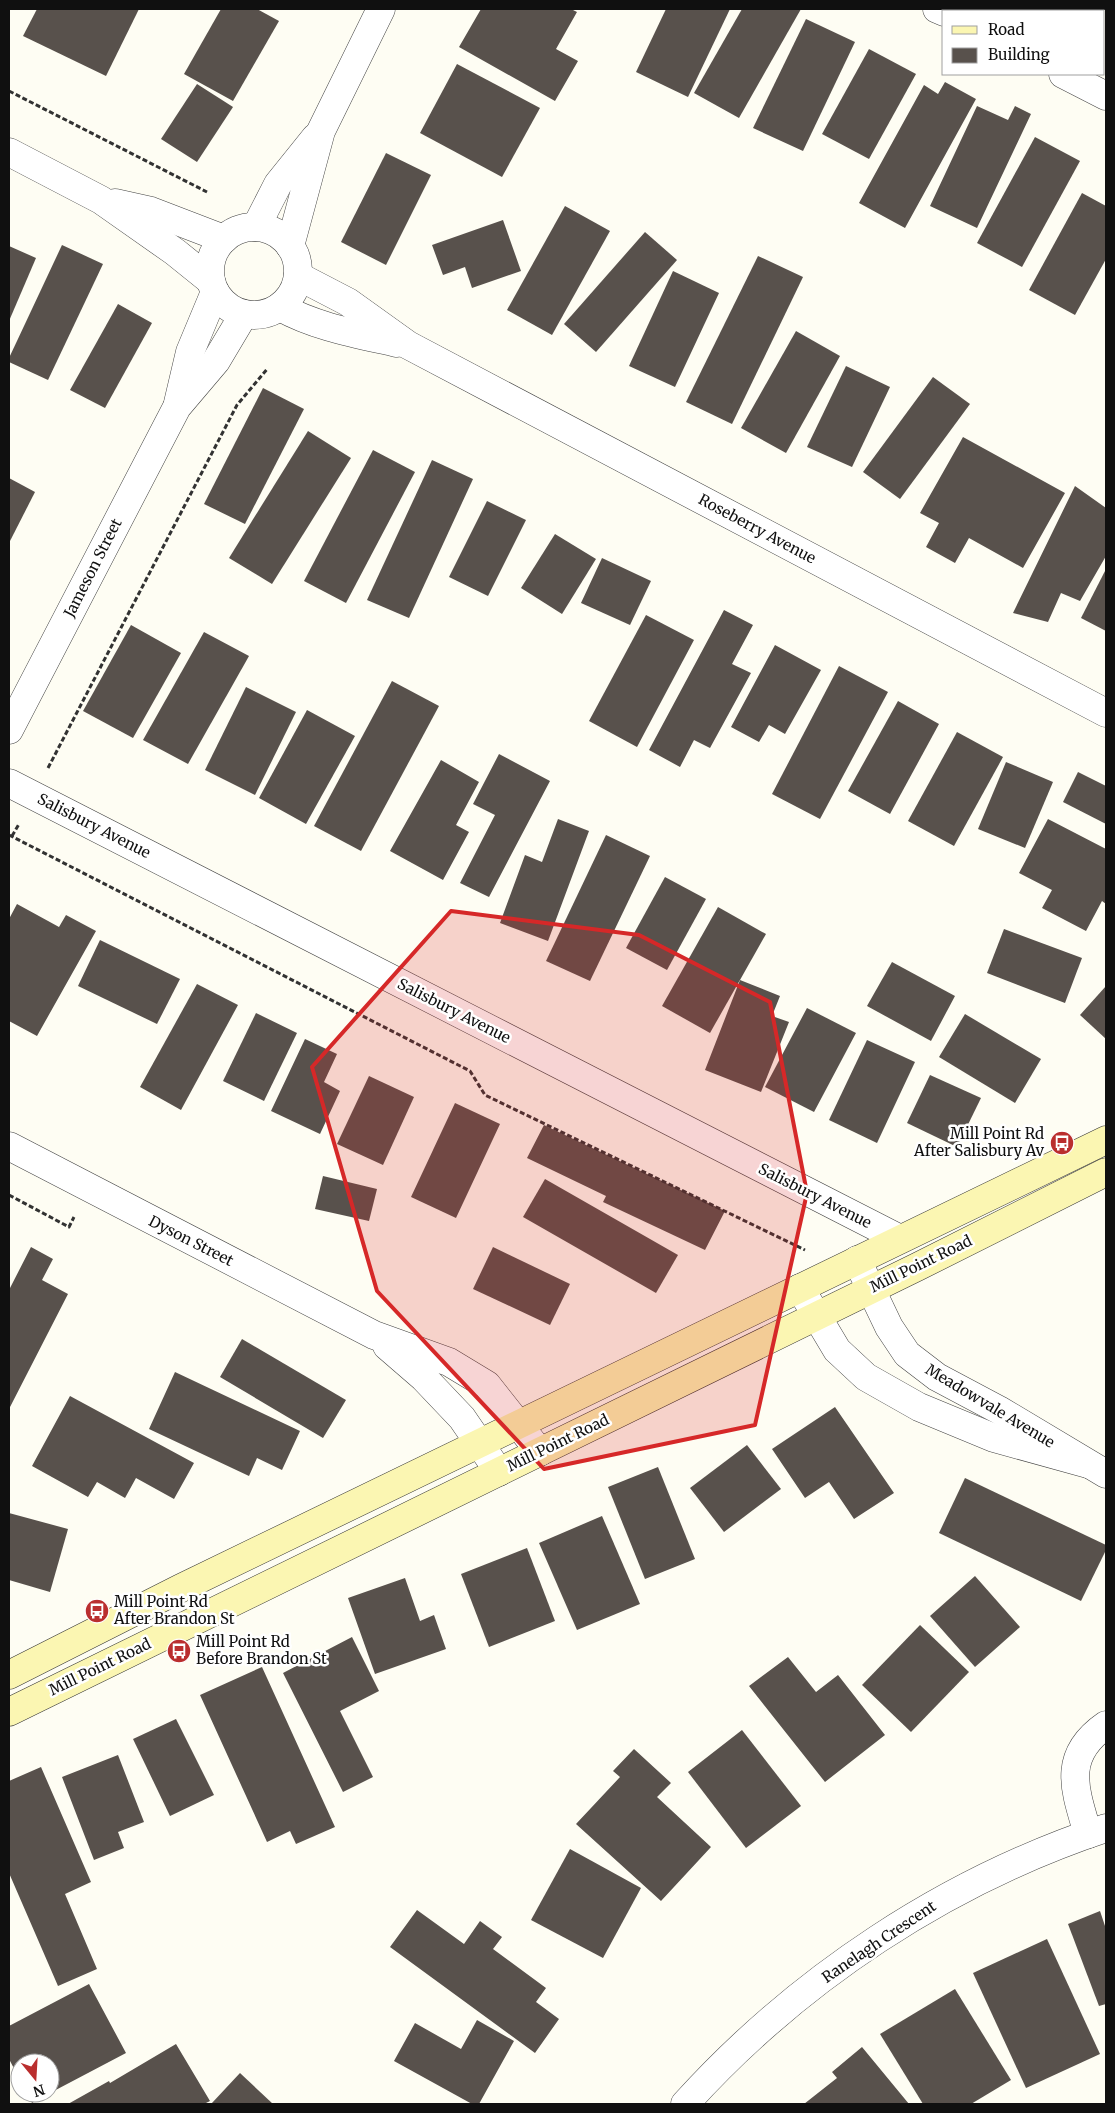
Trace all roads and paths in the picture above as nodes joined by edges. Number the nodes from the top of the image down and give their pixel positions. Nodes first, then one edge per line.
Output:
1 (381, 9) edge
2 (1065, 75) edge
3 (9, 91) edge
4 (1106, 96) edge
5 (321, 131) junction
6 (9, 152) edge
7 (207, 192) dead end
8 (101, 200) junction
9 (256, 227) junction
10 (224, 239) junction
11 (290, 246) junction
12 (298, 276) junction
13 (213, 287) junction
14 (280, 307) junction
15 (244, 314) junction
16 (408, 345) junction
17 (268, 368) dead end
18 (177, 407) junction
19 (1106, 713) edge
20 (9, 730) edge
21 (9, 783) edge
22 (33, 796) junction
23 (10, 835) edge
24 (1106, 1140) edge
25 (9, 1146) edge
26 (1106, 1172) edge
27 (88, 1187) junction
28 (9, 1195) edge
29 (900, 1239) junction
30 (806, 1250) dead end
31 (857, 1260) junction
32 (800, 1288) junction
33 (871, 1289) junction
34 (816, 1315) junction
35 (374, 1335) junction
36 (521, 1425) junction
37 (481, 1444) junction
38 (540, 1452) junction
39 (1097, 1470) edge
40 (499, 1472) junction
41 (9, 1675) edge
42 (9, 1712) edge
43 (1106, 1725) edge
44 (1097, 1831) edge
45 (684, 2104) edge

1 - 5 street
2 - 4 street
3 - 7 path
5 - 9 street
5 - 11 street
6 - 8 street
8 - 10 street
8 - 13 street
9 - 10 street
9 - 11 street
10 - 13 street
11 - 12 street
12 - 14 street
12 - 16 street, Roseberry Avenue
13 - 15 street
13 - 18 street, Jameson Street
14 - 15 street
14 - 16 street, Roseberry Avenue
15 - 18 street, Jameson Street
16 - 19 street, Roseberry Avenue
17 - 22 path
18 - 20 street, Jameson Street
21 - 22 street, Salisbury Avenue
22 - 23 path
22 - 29 street, Salisbury Avenue
23 - 30 path
24 - 29 main road, Mill Point Road
25 - 27 street, Dyson Street
26 - 33 main road, Mill Point Road
27 - 28 path
27 - 35 street, Dyson Street
29 - 31 main road, Mill Point Road
31 - 32 main road, Mill Point Road
31 - 33 street, Meadowvale Avenue
32 - 34 street, Meadowvale Avenue
32 - 36 main road, Mill Point Road
33 - 34 main road, Mill Point Road
33 - 39 street, Meadowvale Avenue
34 - 38 main road, Mill Point Road
34 - 39 street, Meadowvale Avenue
35 - 36 street, Dyson Street
35 - 37 street, Dyson Street
36 - 37 main road, Mill Point Road
36 - 38 street, Dyson Street
37 - 40 street, Dyson Street
37 - 41 main road, Mill Point Road
38 - 40 main road, Mill Point Road
40 - 42 main road, Mill Point Road
43 - 44 street
44 - 45 street, Ranelagh Crescent

